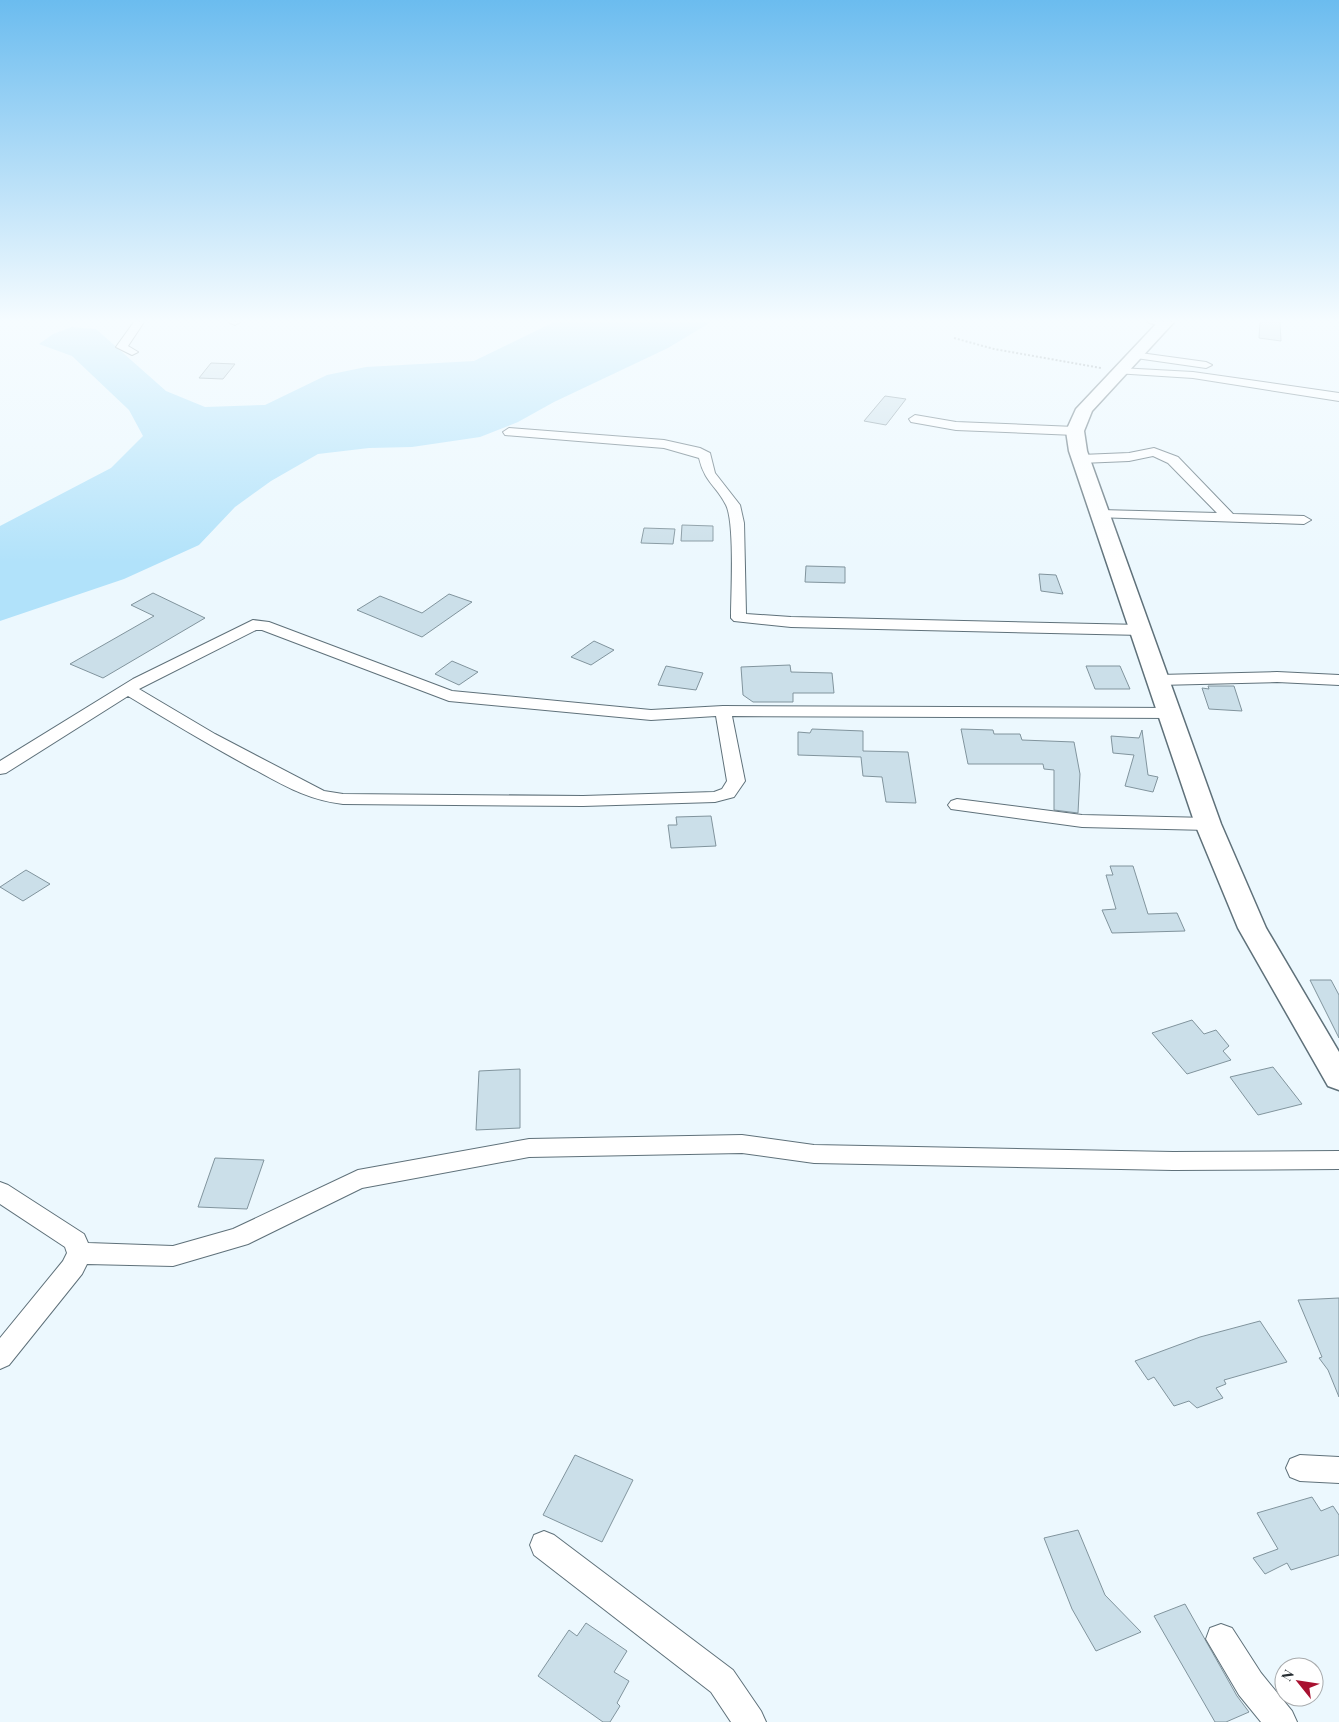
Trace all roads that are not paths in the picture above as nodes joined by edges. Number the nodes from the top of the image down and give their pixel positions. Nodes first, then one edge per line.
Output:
1 (1089, 402) edge
2 (915, 419) dead end
3 (1075, 431) junction
4 (509, 432) dead end
5 (1081, 459) junction
6 (1100, 514) junction
7 (1230, 519) junction
8 (1304, 520) dead end
9 (1142, 630) junction
10 (1159, 680) junction
11 (1339, 680) edge
12 (128, 689) junction
13 (723, 711) junction
14 (1171, 713) junction
15 (0, 770) edge
16 (956, 806) dead end
17 (1208, 824) junction
18 (1339, 1078) edge
19 (1339, 1160) edge
20 (0, 1192) edge
21 (79, 1253) junction
22 (0, 1357) edge
23 (1300, 1468) dead end
24 (1339, 1470) edge
25 (544, 1545) dead end
26 (1220, 1638) dead end
27 (750, 1722) edge
28 (1281, 1722) edge

1 - 3 street
2 - 3 street
3 - 5 street
4 - 9 street
5 - 6 street
5 - 7 street
6 - 7 street
6 - 9 street
7 - 8 street
9 - 10 street
10 - 11 street
10 - 14 street
12 - 13 street
12 - 13 street
12 - 15 street
13 - 14 street
14 - 17 street
16 - 17 street
17 - 18 street
19 - 21 street
20 - 21 street
21 - 22 street
23 - 24 street
25 - 27 street
26 - 28 street

